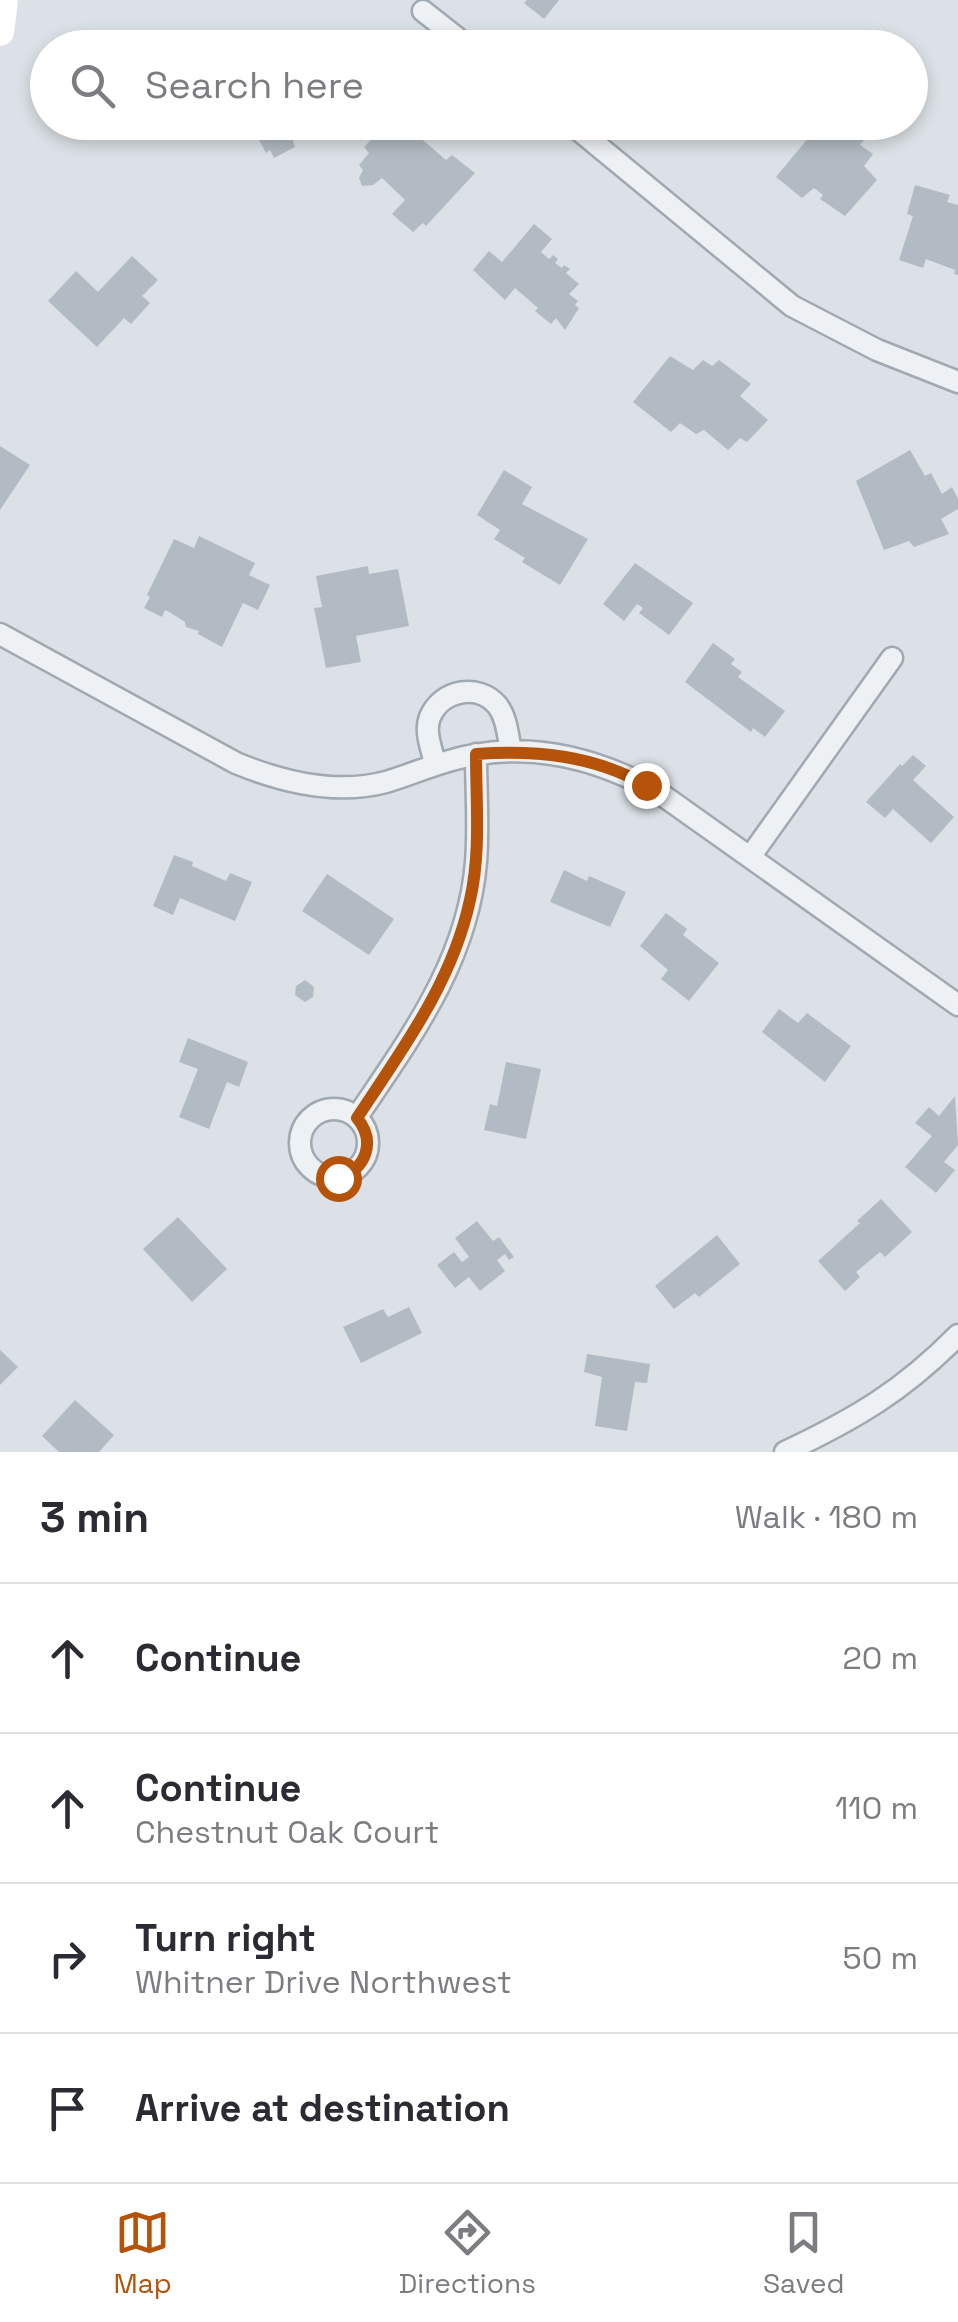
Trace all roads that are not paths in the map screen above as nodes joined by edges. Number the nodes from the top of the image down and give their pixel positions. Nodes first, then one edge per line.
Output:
1 (4, 0) edge
2 (424, 11) dead end
3 (448, 30) edge
4 (0, 32) edge
5 (591, 140) edge
6 (958, 382) edge
7 (0, 634) edge
8 (892, 658) dead end
9 (511, 752) junction
10 (476, 754) junction
11 (436, 764) junction
12 (750, 857) junction
13 (958, 1005) edge
14 (357, 1118) dead end
15 (958, 1335) edge
16 (785, 1452) edge

1 - 4 street
2 - 3 street
5 - 6 street
7 - 11 street
8 - 12 street
9 - 10 street
9 - 11 street
9 - 12 street
10 - 11 street
10 - 14 street
12 - 13 street
15 - 16 street

